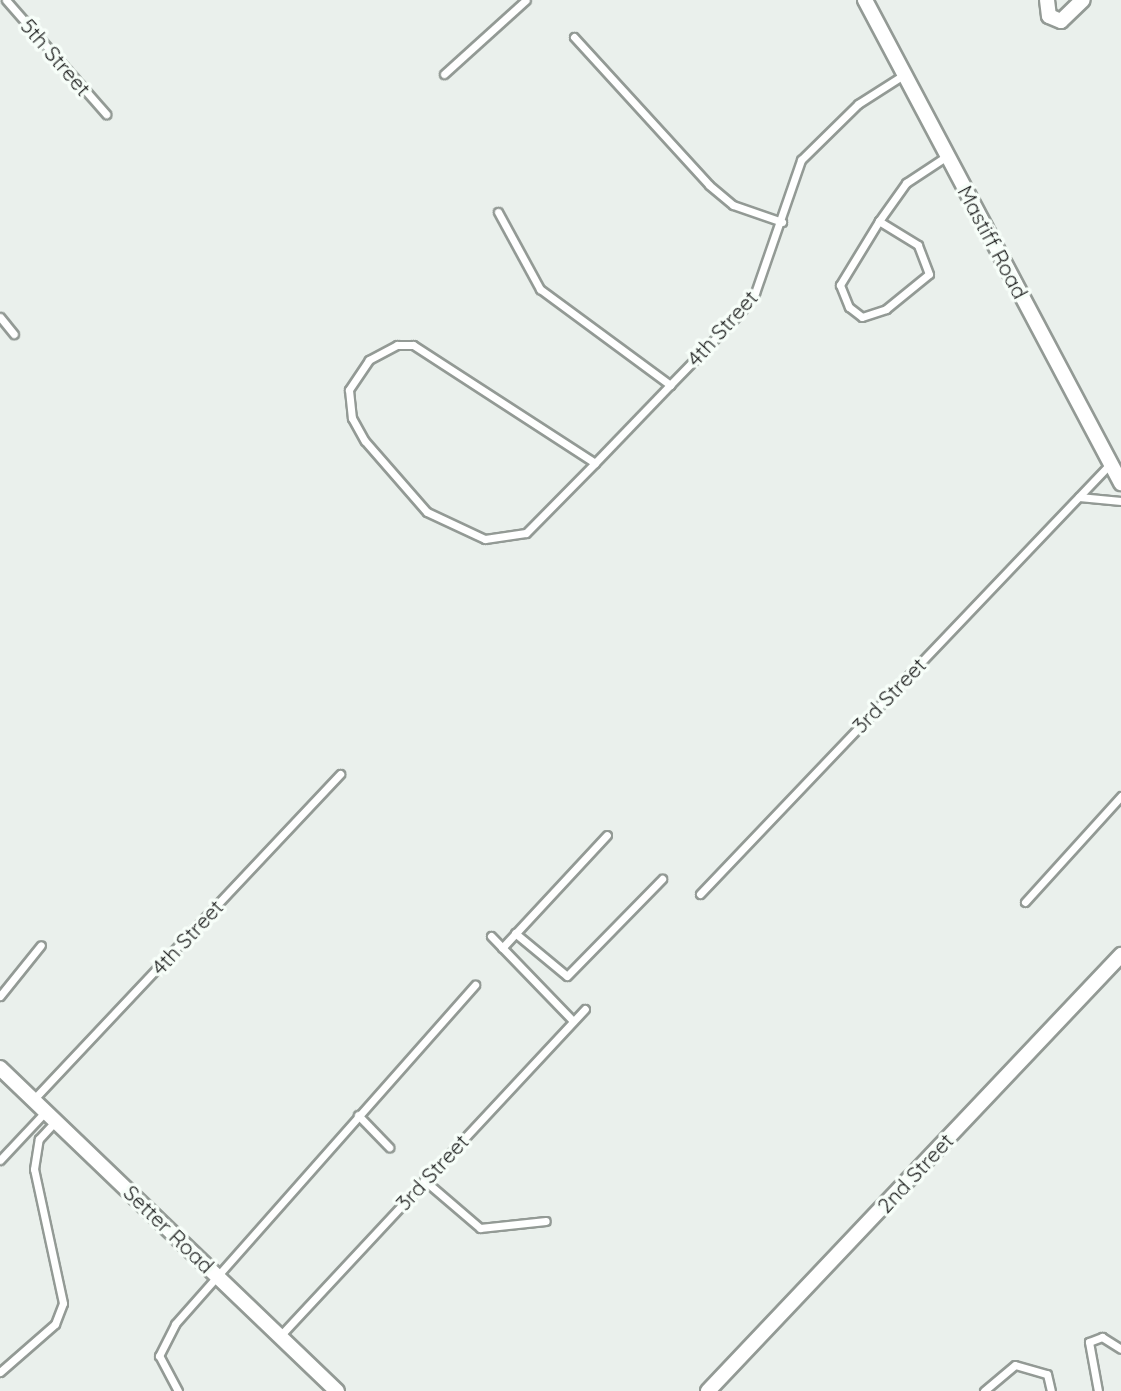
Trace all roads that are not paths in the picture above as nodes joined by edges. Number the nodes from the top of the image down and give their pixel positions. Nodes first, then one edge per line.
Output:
1 (6, 0) edge
2 (526, 0) edge
3 (865, 0) edge
4 (1047, 0) edge
5 (1083, 0) edge
6 (574, 37) dead end
7 (443, 74) dead end
8 (905, 74) junction
9 (106, 114) dead end
10 (947, 156) junction
11 (498, 212) dead end
12 (879, 221) junction
13 (782, 222) junction
14 (0, 317) edge
15 (14, 334) dead end
16 (670, 385) junction
17 (594, 463) junction
18 (1110, 463) junction
19 (1121, 483) edge
20 (1078, 497) junction
21 (1121, 501) edge
22 (341, 774) dead end
23 (1121, 796) edge
24 (607, 835) dead end
25 (662, 879) dead end
26 (700, 894) dead end
27 (1025, 902) dead end
28 (515, 933) junction
29 (491, 936) dead end
30 (41, 945) dead end
31 (502, 948) junction
32 (1121, 955) edge
33 (475, 985) dead end
34 (0, 996) edge
35 (584, 1009) dead end
36 (573, 1021) junction
37 (0, 1068) edge
38 (33, 1100) junction
39 (358, 1115) junction
40 (50, 1117) junction
41 (389, 1147) dead end
42 (0, 1160) edge
43 (424, 1180) junction
44 (547, 1221) dead end
45 (216, 1274) junction
46 (281, 1336) junction
47 (1121, 1349) edge
48 (0, 1372) edge
49 (178, 1391) edge
50 (337, 1391) edge
51 (708, 1391) edge
52 (984, 1391) edge
53 (1051, 1391) edge
54 (1098, 1391) edge

1 - 9 lane, 5th Street
2 - 7 lane
3 - 8 street, Mastiff Road
4 - 5 street
6 - 13 lane
8 - 10 street, Mastiff Road
8 - 13 lane, 4th Street
10 - 12 lane
10 - 18 street, Mastiff Road
11 - 16 lane
12 - 12 lane
13 - 16 lane, 4th Street
14 - 15 lane
16 - 17 lane, 4th Street
17 - 17 lane, 4th Street
18 - 19 street, Mastiff Road
18 - 20 lane, 3rd Street
20 - 21 lane
20 - 26 lane, 3rd Street
22 - 38 lane, 4th Street
23 - 27 lane
24 - 28 lane
25 - 28 lane
28 - 31 lane
29 - 31 lane
30 - 34 lane
31 - 36 lane
32 - 51 street, 2nd Street
33 - 39 lane
35 - 36 lane, 3rd Street
36 - 43 lane, 3rd Street
37 - 38 street, Setter Road
38 - 40 street, Setter Road
39 - 41 lane
39 - 45 lane
40 - 42 lane
40 - 45 street, Setter Road
40 - 48 lane
43 - 44 lane
43 - 46 lane, 3rd Street
45 - 46 street, Setter Road
45 - 49 lane
46 - 50 street, Setter Road
47 - 54 lane
52 - 53 lane

